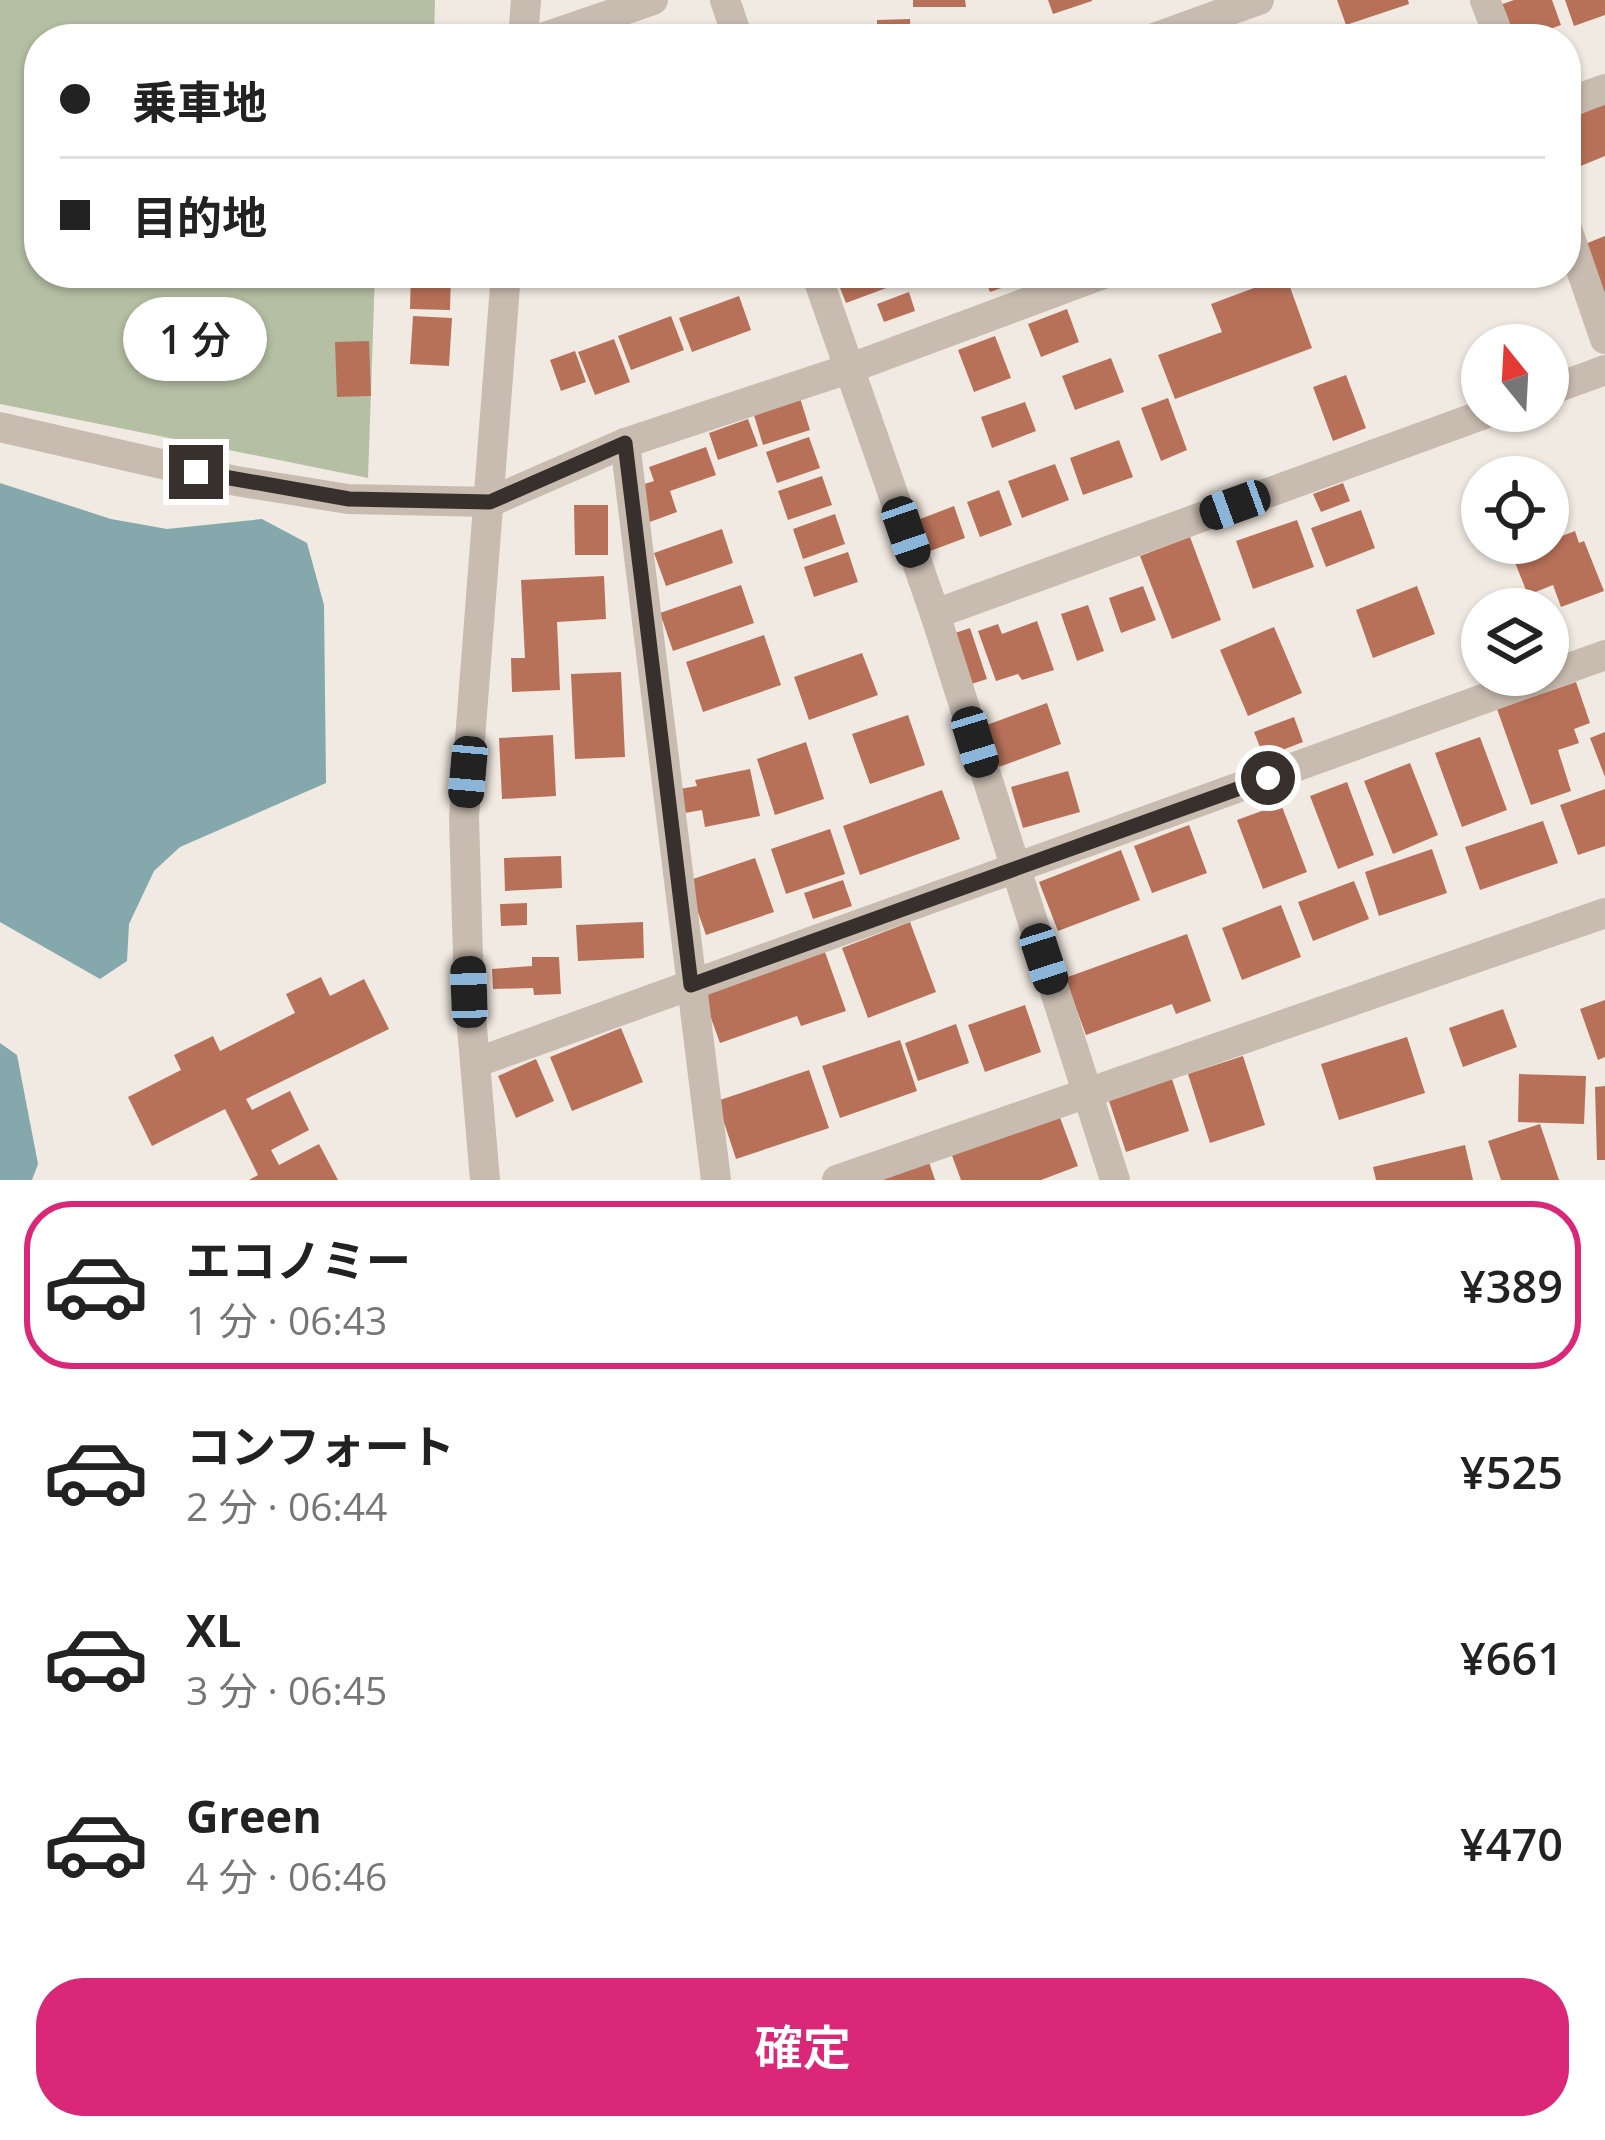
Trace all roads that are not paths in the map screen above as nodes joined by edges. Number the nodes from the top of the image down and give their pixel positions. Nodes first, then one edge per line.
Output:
1 (653, 0) edge
2 (1259, 0) edge
3 (583, 24) edge
4 (1193, 24) edge
5 (1581, 269) edge
6 (505, 288) edge
7 (821, 288) edge
8 (1066, 288) edge
9 (1605, 339) edge
10 (848, 369) junction
11 (1605, 370) edge
12 (1569, 383) edge
13 (1461, 423) edge
14 (0, 428) edge
15 (625, 443) junction
16 (490, 502) junction
17 (934, 614) junction
18 (1605, 655) edge
19 (1015, 870) junction
20 (1605, 913) edge
21 (691, 985) junction
22 (475, 1063) junction
23 (1087, 1093) junction
24 (484, 1180) edge
25 (716, 1180) edge
26 (837, 1180) edge
27 (1115, 1180) edge

1 - 3 street
2 - 4 street
5 - 9 street
6 - 16 street
7 - 10 street
8 - 10 street
10 - 15 street
10 - 17 street
11 - 12 street
13 - 17 street
14 - 16 street
15 - 16 street
15 - 21 street
16 - 22 street
17 - 19 street
18 - 19 street
19 - 21 street
19 - 23 street
20 - 23 street
21 - 22 street
21 - 25 street
22 - 24 street
23 - 26 street
23 - 27 street

